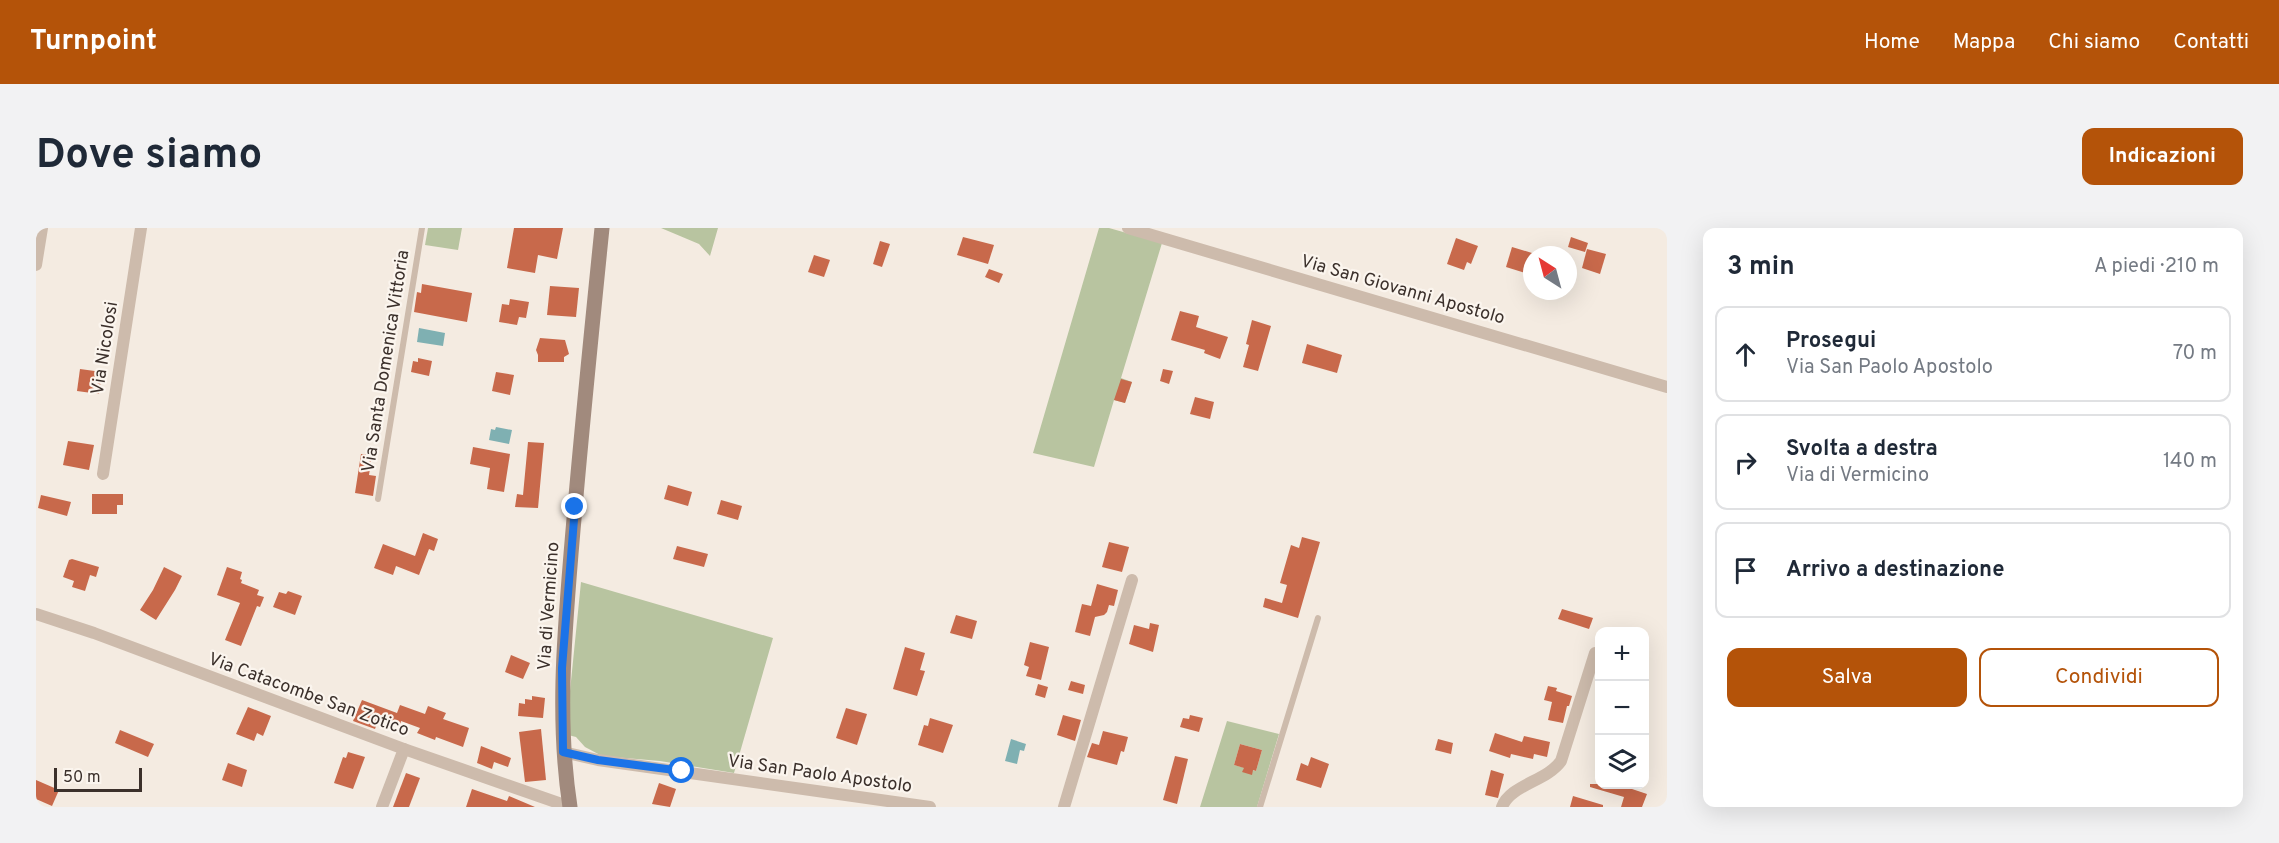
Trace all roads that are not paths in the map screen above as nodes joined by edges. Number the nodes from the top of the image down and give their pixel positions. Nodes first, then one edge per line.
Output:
1 (42, 228) edge
2 (141, 228) edge
3 (422, 228) edge
4 (602, 228) edge
5 (1128, 228) edge
6 (36, 265) edge
7 (1667, 387) edge
8 (103, 474) dead end
9 (378, 499) dead end
10 (1132, 580) dead end
11 (36, 614) edge
12 (1318, 618) dead end
13 (1595, 653) dead end
14 (404, 749) junction
15 (563, 752) junction
16 (382, 807) edge
17 (570, 807) edge
18 (930, 807) edge
19 (1064, 807) edge
20 (1260, 807) edge
21 (1502, 807) edge

1 - 6 street
2 - 8 street, Via Nicolosi
3 - 9 lane, Via Santa Domenica Vittoria
4 - 15 main road, Via di Vermicino
5 - 7 street, Via San Giovanni Apostolo
10 - 19 street
11 - 14 street, Via Catacombe San Zotico
12 - 20 lane
13 - 21 street
14 - 16 street
14 - 17 street, Via Catacombe San Zotico
15 - 17 main road, Via di Vermicino
15 - 18 street, Via San Paolo Apostolo

